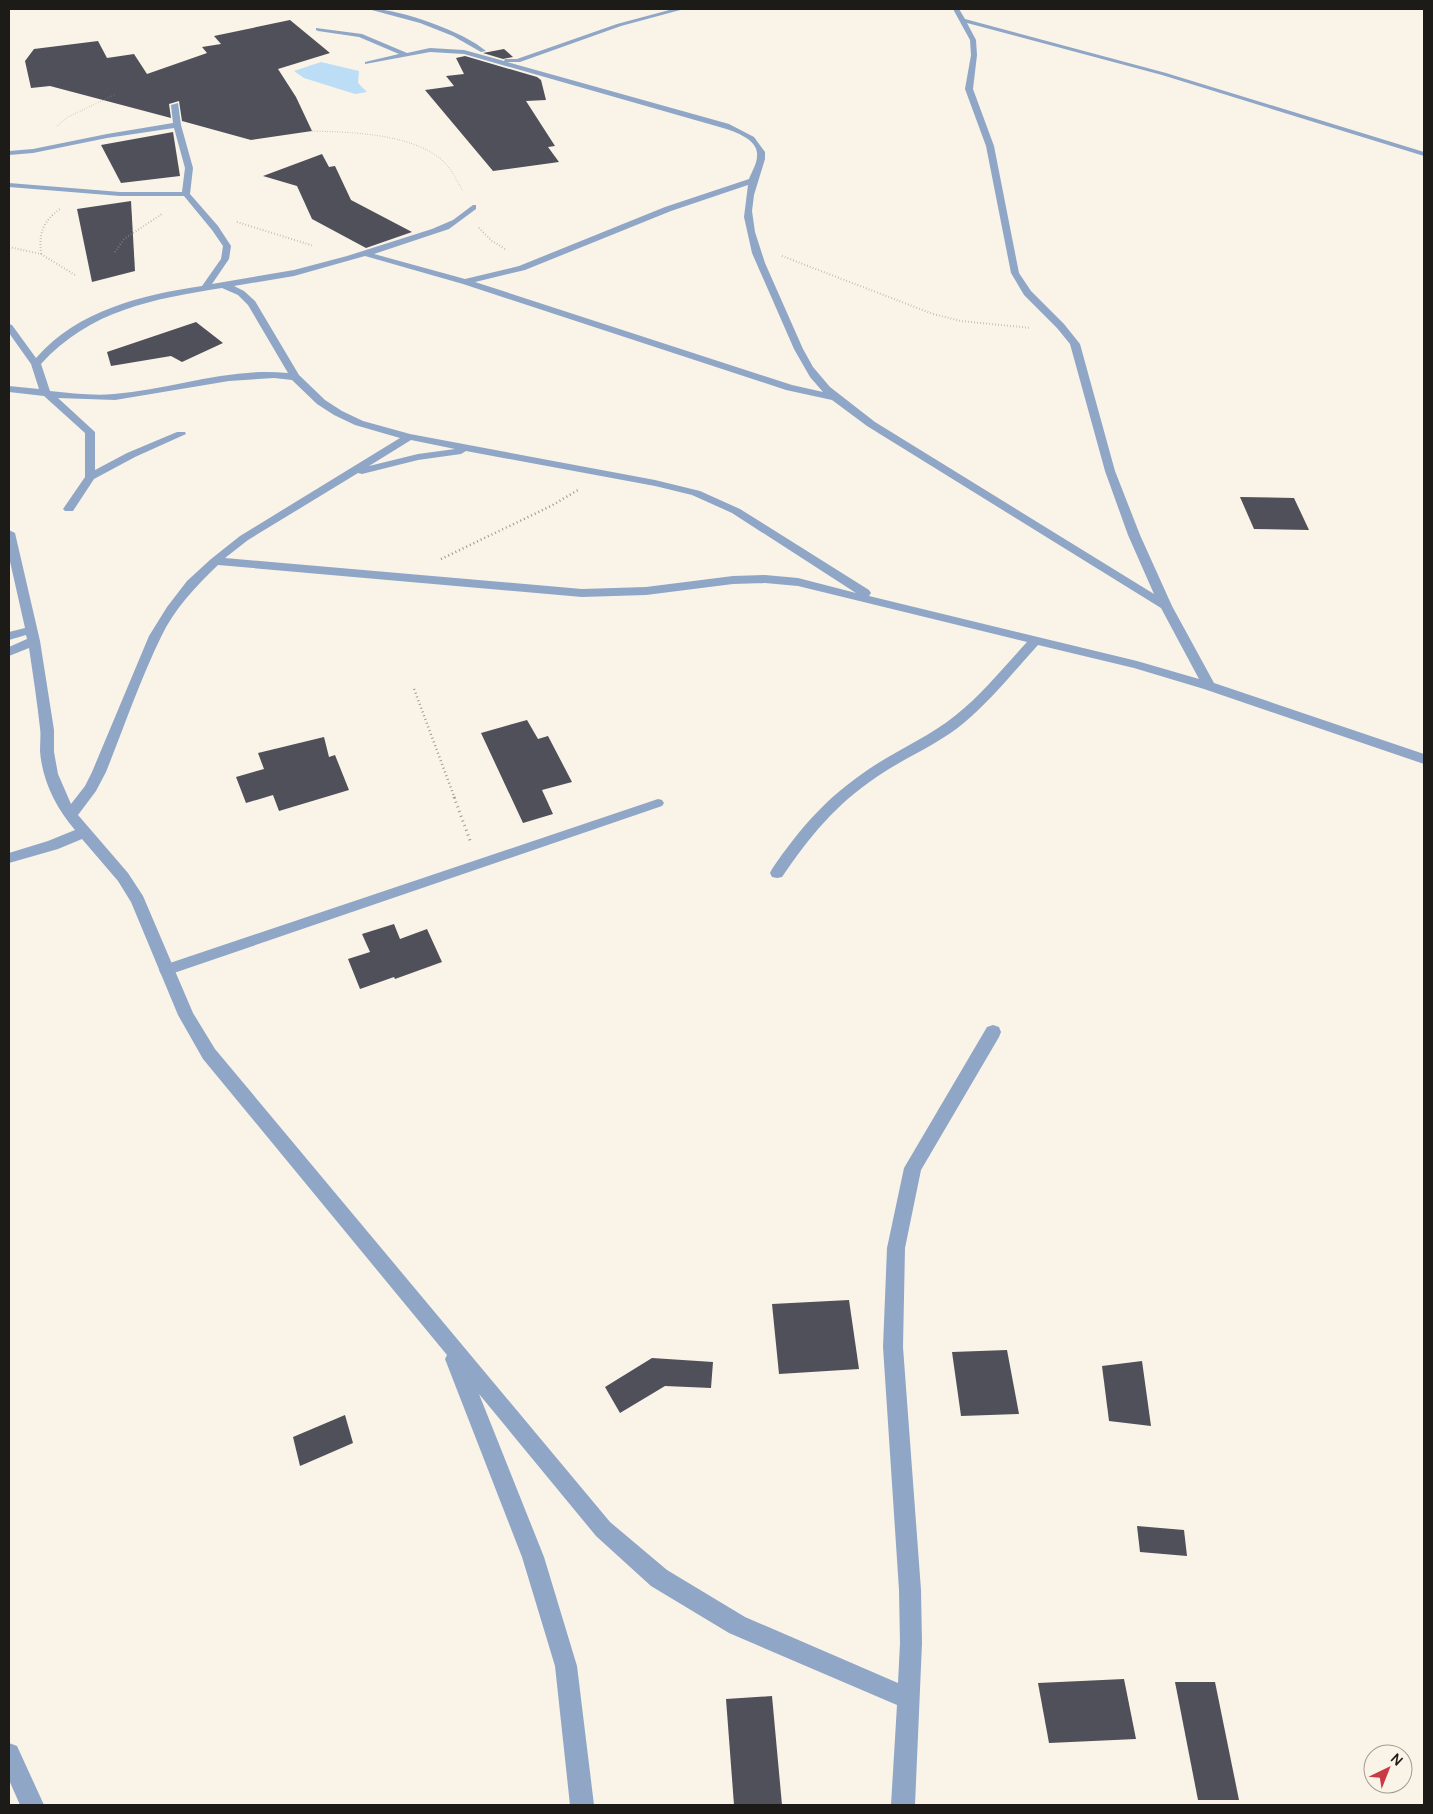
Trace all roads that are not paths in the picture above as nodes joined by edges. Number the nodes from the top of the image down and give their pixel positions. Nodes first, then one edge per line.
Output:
1 (371, 9) edge
2 (681, 9) edge
3 (956, 9) edge
4 (383, 10) edge
5 (962, 20) junction
6 (318, 28) dead end
7 (407, 55) junction
8 (504, 61) junction
9 (367, 63) dead end
10 (175, 105) dead end
11 (177, 125) junction
12 (9, 153) edge
13 (1424, 154) edge
14 (753, 180) junction
15 (9, 185) edge
16 (187, 195) junction
17 (473, 207) road end
18 (366, 254) junction
19 (466, 282) junction
20 (223, 285) junction
21 (205, 288) junction
22 (9, 327) edge
23 (36, 364) junction
24 (295, 377) junction
25 (9, 389) edge
26 (45, 392) junction
27 (834, 397) junction
28 (181, 434) dead end
29 (409, 437) junction
30 (473, 449) junction
31 (346, 476) junction
32 (90, 477) junction
33 (69, 509) dead end
34 (9, 533) edge
35 (214, 561) junction
36 (876, 600) junction
37 (1166, 606) junction
38 (33, 635) junction
39 (9, 636) edge
40 (1035, 641) junction
41 (9, 652) edge
42 (1209, 686) junction
43 (1424, 759) edge
44 (658, 803) dead end
45 (70, 815) junction
46 (84, 832) junction
47 (9, 858) edge
48 (777, 873) dead end
49 (166, 970) junction
50 (993, 1032) dead end
51 (450, 1346) junction
52 (908, 1699) junction
53 (9, 1754) edge
54 (32, 1805) edge
55 (582, 1805) edge
56 (903, 1805) edge

1 - 4 street
2 - 8 street
3 - 5 street
4 - 8 street
5 - 13 street
5 - 37 street
6 - 7 street
7 - 8 street
7 - 9 street
8 - 14 street
10 - 11 street
11 - 12 street
11 - 16 street
14 - 19 street
14 - 27 street
15 - 16 street
16 - 21 street
17 - 18 street
18 - 19 street
18 - 20 street
19 - 27 street
20 - 21 street
20 - 24 street
21 - 23 street
22 - 23 street
23 - 26 street
24 - 26 street
24 - 29 street
25 - 26 street
26 - 32 street
27 - 37 street
28 - 32 street
29 - 30 street
29 - 31 street
30 - 31 street
30 - 36 street
31 - 35 street
32 - 33 street
34 - 38 street
35 - 36 street
35 - 45 street
36 - 40 street
37 - 42 street
38 - 39 street
38 - 41 street
38 - 45 street
40 - 42 street
40 - 48 street
42 - 43 street
44 - 49 lane
45 - 46 street
46 - 47 street
46 - 49 street
49 - 51 street
50 - 52 street
51 - 52 street
51 - 55 street
52 - 56 street
53 - 54 street

